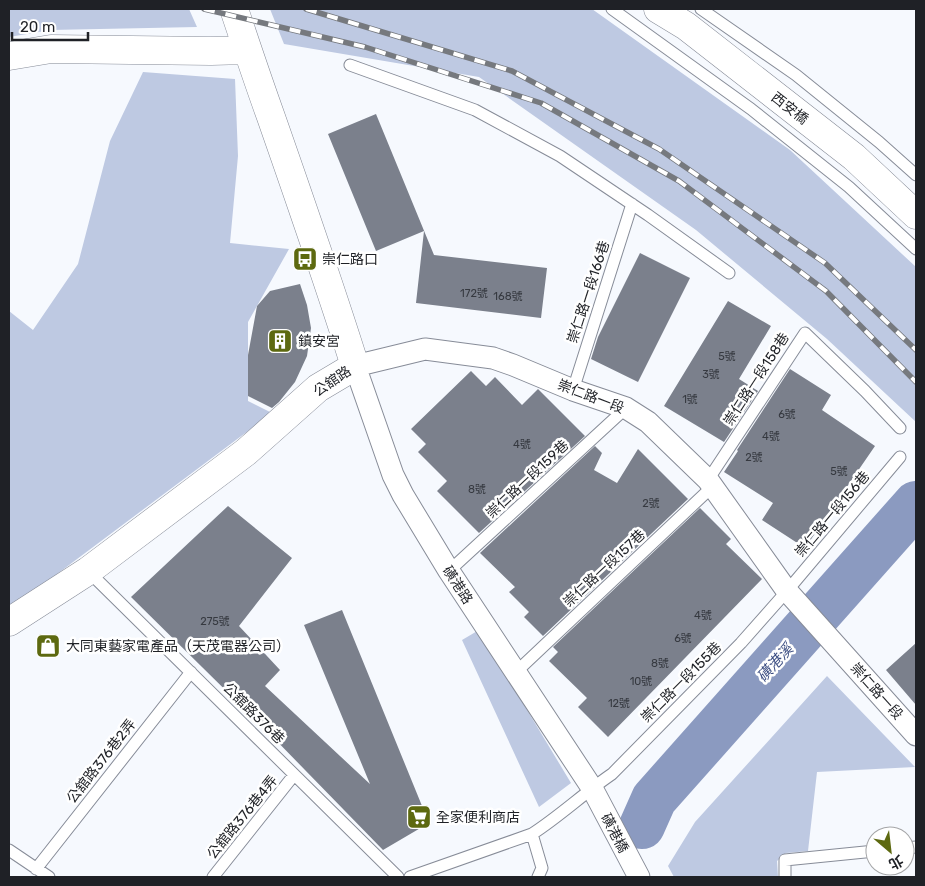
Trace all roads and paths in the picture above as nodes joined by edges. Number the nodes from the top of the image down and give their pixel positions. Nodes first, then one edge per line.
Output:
1 (234, 9) edge
2 (612, 9) edge
3 (658, 9) edge
4 (701, 9) edge
5 (247, 50) junction
6 (9, 56) edge
7 (350, 65) dead end
8 (916, 175) edge
9 (632, 204) junction
10 (916, 215) edge
11 (916, 248) edge
12 (729, 273) dead end
13 (355, 366) junction
14 (573, 390) junction
15 (626, 408) junction
16 (900, 428) dead end
17 (900, 457) dead end
18 (711, 483) junction
19 (88, 571) junction
20 (449, 572) junction
21 (787, 591) junction
22 (9, 622) edge
23 (191, 672) junction
24 (515, 672) junction
25 (916, 735) edge
26 (294, 775) junction
27 (592, 788) junction
28 (532, 834) junction
29 (9, 850) edge
30 (865, 853) edge
31 (36, 869) junction
32 (49, 877) edge
33 (213, 877) edge
34 (398, 877) edge
35 (410, 877) edge
36 (538, 877) edge
37 (639, 877) edge
38 (785, 877) edge

1 - 5 street, 公舘路
2 - 11 lane
3 - 10 street, 西安橋
4 - 8 lane
5 - 6 street
5 - 13 street, 公舘路
7 - 9 lane
9 - 12 lane
9 - 14 lane, 崇仁路一段166巷
13 - 14 street, 崇仁路一段
13 - 19 street, 公舘路
13 - 20 street, 磺港路
14 - 15 street, 崇仁路一段
15 - 18 street, 崇仁路一段
15 - 20 lane, 崇仁路一段159巷
16 - 18 lane, 崇仁路一段158巷
17 - 21 lane, 崇仁路一段156巷
18 - 21 street, 崇仁路一段
18 - 24 lane, 崇仁路一段157巷
19 - 22 street, 公舘路
19 - 23 lane, 公舘路376巷
20 - 24 street, 磺港路
21 - 25 street, 崇仁路一段
21 - 27 lane, 崇仁路一段155巷
23 - 26 lane, 公舘路376巷
23 - 31 lane, 公舘路376巷2弄
24 - 27 street, 磺港路
26 - 33 lane, 公舘路376巷4弄
26 - 34 lane, 公舘路376巷
27 - 28 lane, 崇仁路一段155巷
27 - 37 street, 磺港橋
28 - 35 lane, 崇仁路一段155巷
28 - 36 lane
29 - 31 lane
30 - 38 lane
31 - 32 lane

